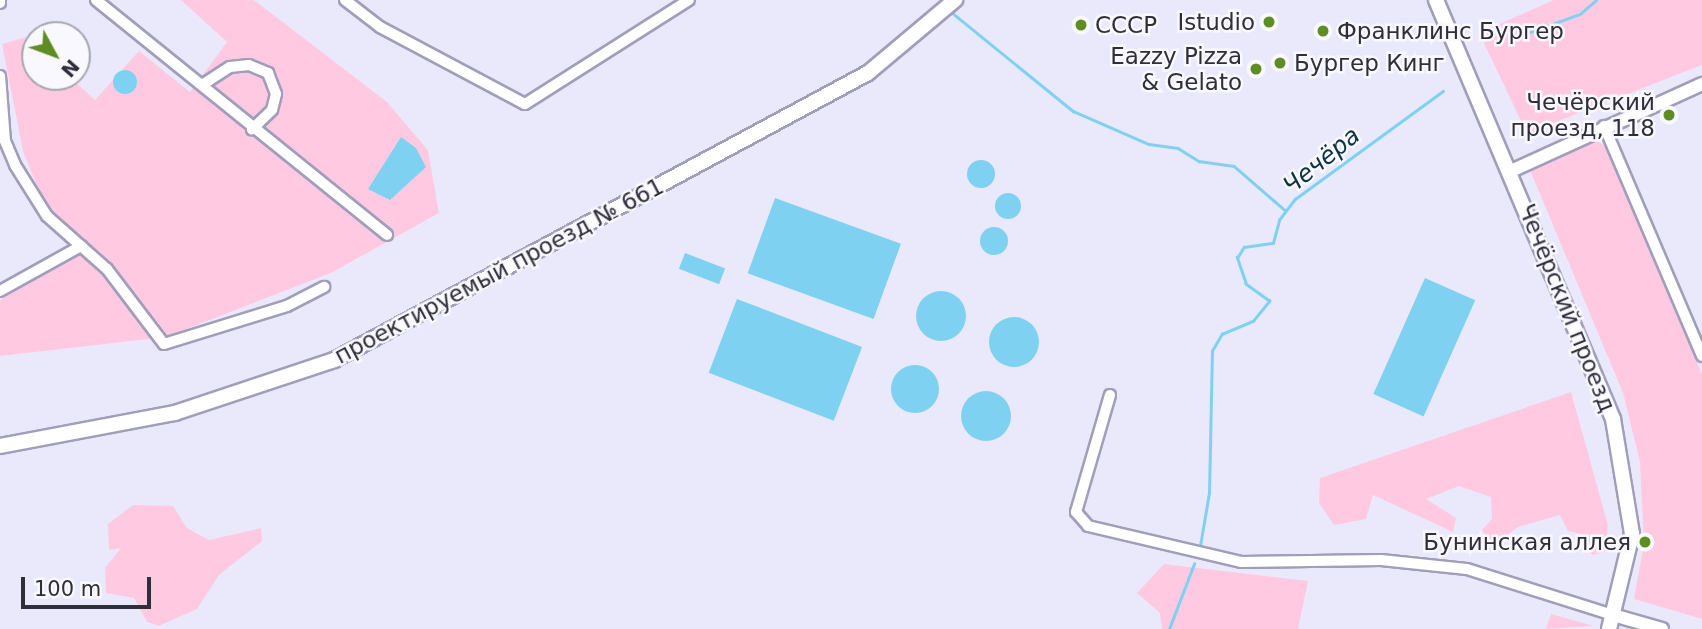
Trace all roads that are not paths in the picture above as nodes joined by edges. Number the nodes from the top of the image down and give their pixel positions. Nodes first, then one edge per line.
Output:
1 (96, 0) edge
2 (345, 0) edge
3 (689, 0) edge
4 (954, 0) edge
5 (1436, 0) edge
6 (0, 76) edge
7 (1702, 84) edge
8 (202, 85) junction
9 (1604, 126) junction
10 (252, 129) junction
11 (1511, 171) junction
12 (387, 235) dead end
13 (81, 246) junction
14 (324, 287) dead end
15 (2, 289) edge
16 (1702, 356) edge
17 (1110, 395) dead end
18 (0, 446) edge
19 (1611, 622) edge
20 (1662, 629) edge

1 - 8 street
2 - 3 street
4 - 18 main road, проектируемый проезд № 661
5 - 11 main road, Чечёрский проезд
6 - 13 street
7 - 9 street
8 - 10 street
8 - 10 street
9 - 11 street
9 - 16 street
10 - 12 street
11 - 19 main road, Чечёрский проезд
13 - 14 street
13 - 15 street
17 - 19 street
19 - 20 street

